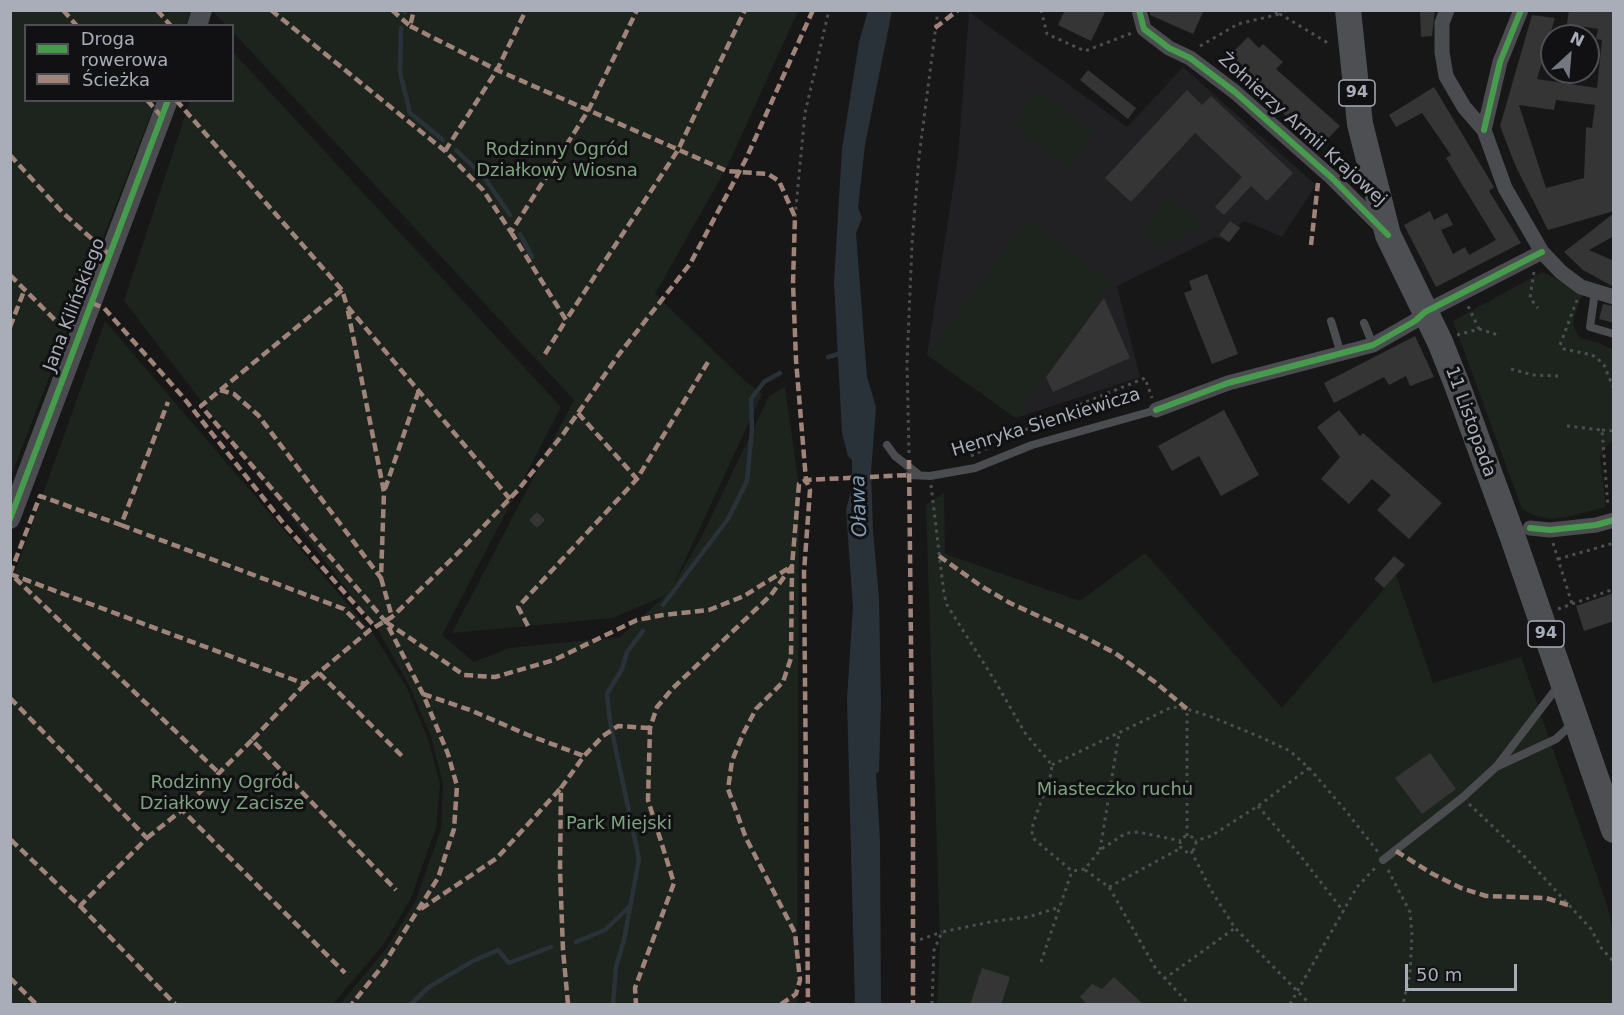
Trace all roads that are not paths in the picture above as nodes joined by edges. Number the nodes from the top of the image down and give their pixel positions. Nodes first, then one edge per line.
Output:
1 (1139, 10) edge
2 (1348, 10) edge
3 (1447, 10) edge
4 (1520, 11) edge
5 (167, 102) edge
6 (1484, 130) junction
7 (1388, 235) junction
8 (1542, 252) junction
9 (1588, 289) junction
10 (1614, 297) edge
11 (1425, 312) junction
12 (1331, 321) dead end
13 (1364, 322) dead end
14 (1614, 334) edge
15 (1373, 345) junction
16 (1341, 354) junction
17 (1156, 411) joint
18 (887, 445) dead end
19 (909, 475) dead end
20 (919, 475) junction
21 (10, 519) edge
22 (1614, 520) edge
23 (1530, 528) dead end
24 (1562, 681) junction
25 (1576, 721) junction
26 (1497, 766) junction
27 (1614, 830) edge
28 (1383, 860) road end

1 - 7 street, Żołnierzy Armii Krajowej
2 - 7 main road, 11 Listopada / 94
3 - 6 street
4 - 6 street
5 - 21 street, Jana Kilińskiego
6 - 8 street
7 - 11 main road, 11 Listopada / 94
8 - 9 street
8 - 11 street, Henryka Sienkiewicza
9 - 10 street
9 - 14 lane
11 - 15 street, Henryka Sienkiewicza
11 - 24 main road, 11 Listopada / 94
12 - 16 lane
13 - 15 lane
15 - 16 street, Henryka Sienkiewicza
16 - 17 street, Henryka Sienkiewicza
17 - 20 lane, Henryka Sienkiewicza
18 - 20 lane
19 - 20 lane, Henryka Sienkiewicza
22 - 23 street
24 - 25 main road, 11 Listopada / 94
24 - 26 lane
25 - 26 lane
25 - 27 main road, 11 Listopada / 94
26 - 28 lane

